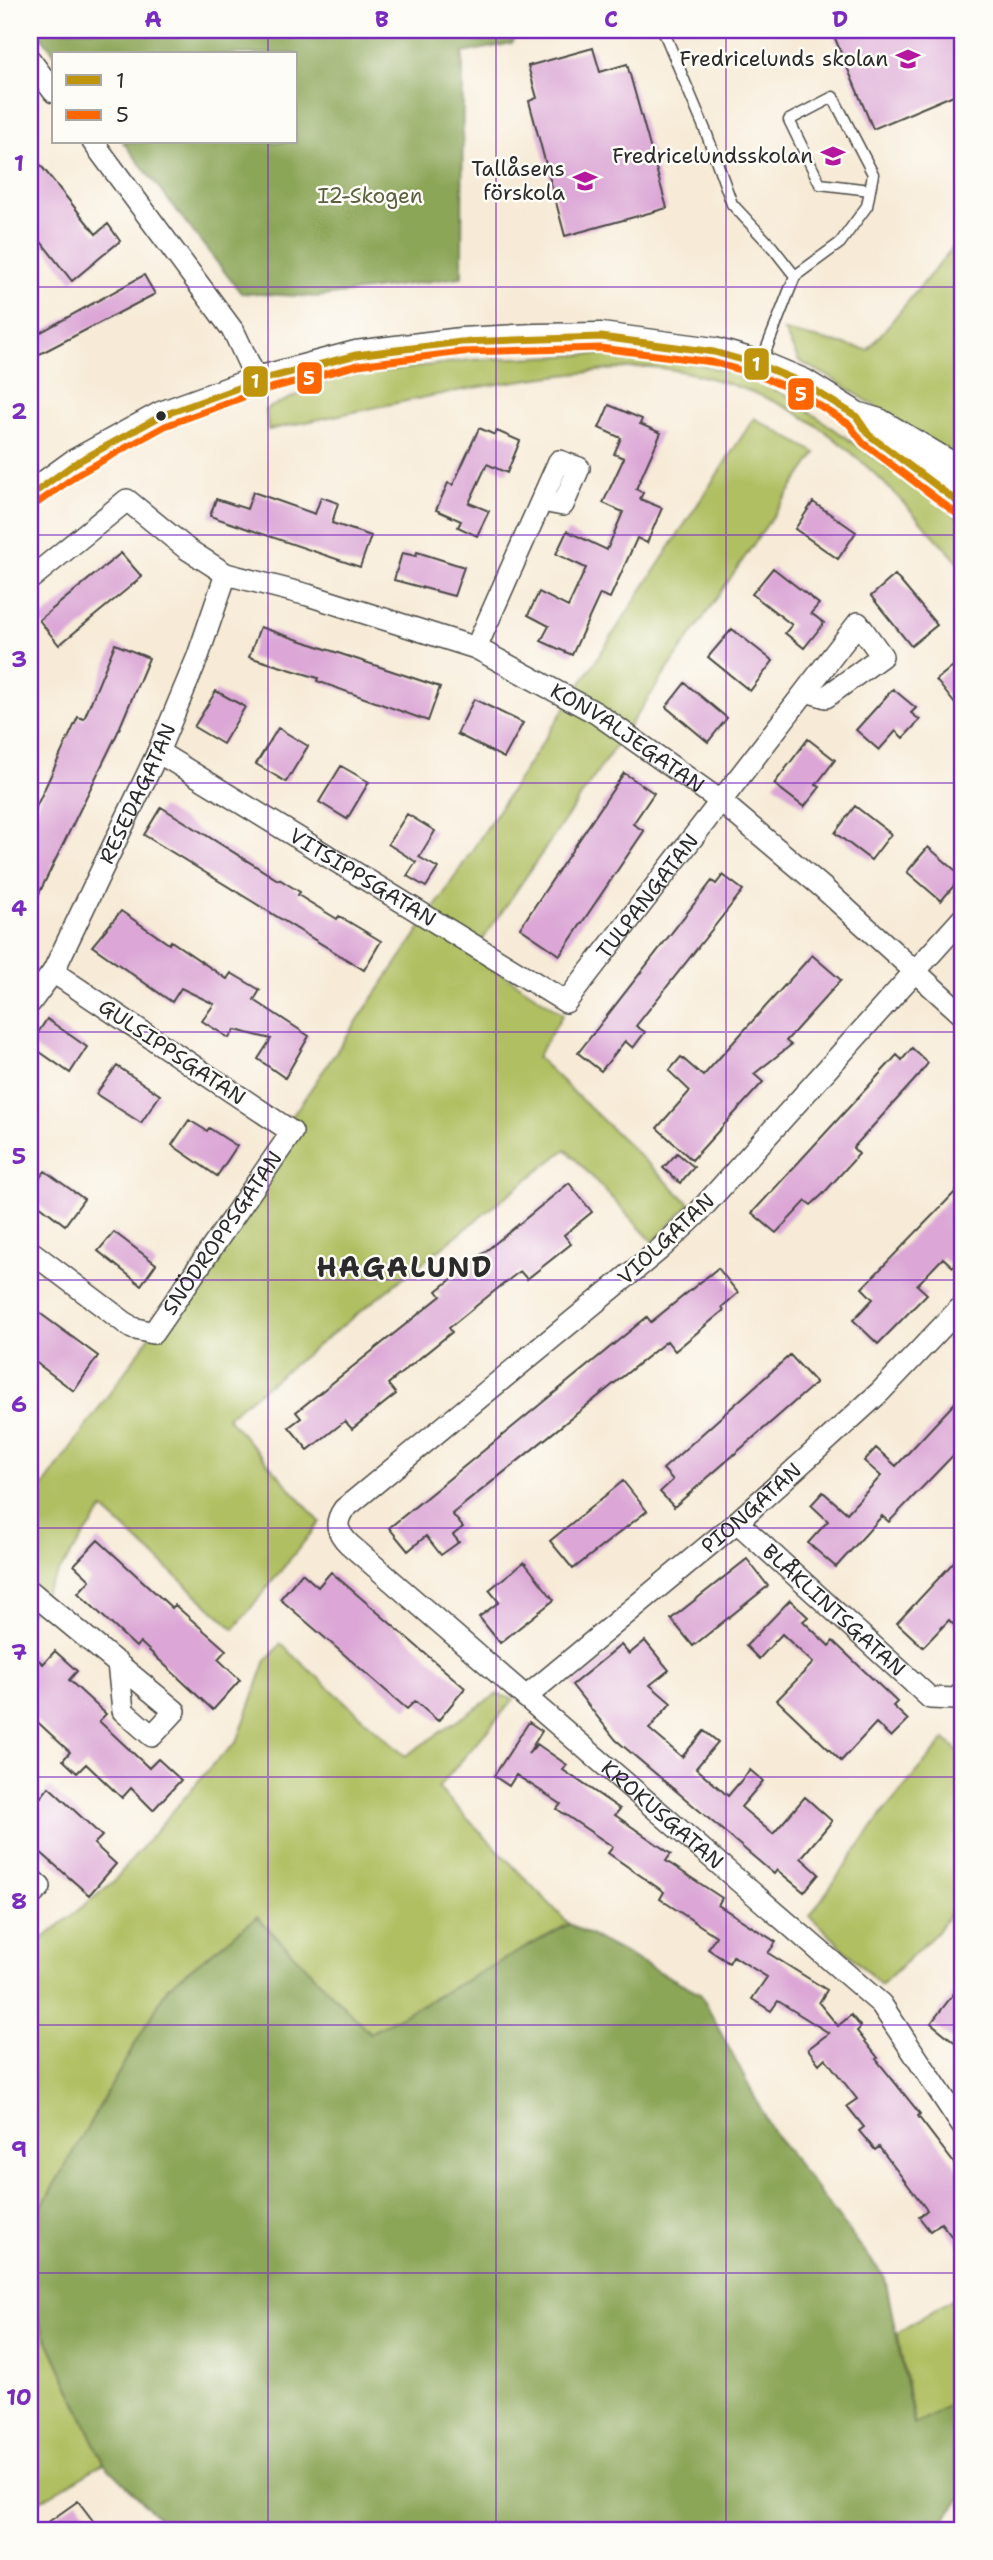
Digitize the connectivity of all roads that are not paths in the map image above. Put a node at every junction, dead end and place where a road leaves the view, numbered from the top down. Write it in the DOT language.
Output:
graph roads {
  1 [pos="563,30"];
  2 [pos="587,30"];
  3 [pos="663,30"];
  4 [pos="30,60"];
  5 [pos="52,89"];
  6 [pos="94,144"];
  7 [pos="870,190"];
  8 [pos="794,276"];
  9 [pos="761,365"];
  10 [pos="257,381"];
  11 [pos="856,416"];
  12 [pos="963,473"];
  13 [pos="30,496"];
  14 [pos="542,501"];
  15 [pos="963,506"];
  16 [pos="226,574"];
  17 [pos="30,579"];
  18 [pos="476,648"];
  19 [pos="806,691"];
  20 [pos="158,752"];
  21 [pos="719,800"];
  22 [pos="963,918"];
  23 [pos="53,972"];
  24 [pos="915,972"];
  25 [pos="566,1002"];
  26 [pos="959,1002"];
  27 [pos="30,1003"];
  28 [pos="292,1132"];
  29 [pos="30,1251"];
  30 [pos="963,1305"];
  31 [pos="737,1522"];
  32 [pos="337,1525"];
  33 [pos="30,1591"];
  34 [pos="118,1663"];
  35 [pos="963,1692"];
  36 [pos="526,1697"];
  37 [pos="30,1878"];
  38 [pos="30,1897"];
  39 [pos="963,2126"];
  1 -- 2 [label="lane"];
  3 -- 8 [label="lane"];
  4 -- 5 [label="street"];
  6 -- 10 [label="street"];
  7 -- 7 [label="lane"];
  7 -- 8 [label="lane"];
  8 -- 9 [label="lane"];
  9 -- 10 [label="street"];
  9 -- 11 [label="street"];
  10 -- 13 [label="street"];
  11 -- 12 [label="street"];
  11 -- 15 [label="street"];
  14 -- 18 [label="street"];
  16 -- 17 [label="street, KONVALJEGATAN"];
  16 -- 18 [label="street, KONVALJEGATAN"];
  16 -- 20 [label="street, RESEDAGATAN"];
  18 -- 21 [label="street, KONVALJEGATAN"];
  19 -- 21 [label="street, TULPANGATAN"];
  20 -- 23 [label="street, RESEDAGATAN"];
  20 -- 25 [label="street, VITSIPPSGATAN"];
  21 -- 24 [label="street, KONVALJEGATAN"];
  21 -- 25 [label="street, TULPANGATAN"];
  22 -- 24 [label="street, VIOLGATAN"];
  23 -- 27 [label="street, RESEDAGATAN"];
  23 -- 28 [label="street, GULSIPPSGATAN"];
  24 -- 26 [label="street, KONVALJEGATAN"];
  24 -- 32 [label="street, VIOLGATAN"];
  28 -- 29 [label="street, SNÖDROPPSGATAN"];
  30 -- 31 [label="street, PIONGATAN"];
  31 -- 35 [label="street, BLÅKLINTSGATAN"];
  31 -- 36 [label="street, PIONGATAN"];
  32 -- 36 [label="street, KROKUSGATAN"];
  33 -- 34 [label="street"];
  36 -- 39 [label="street, KROKUSGATAN"];
  37 -- 38 [label="street"];
}
